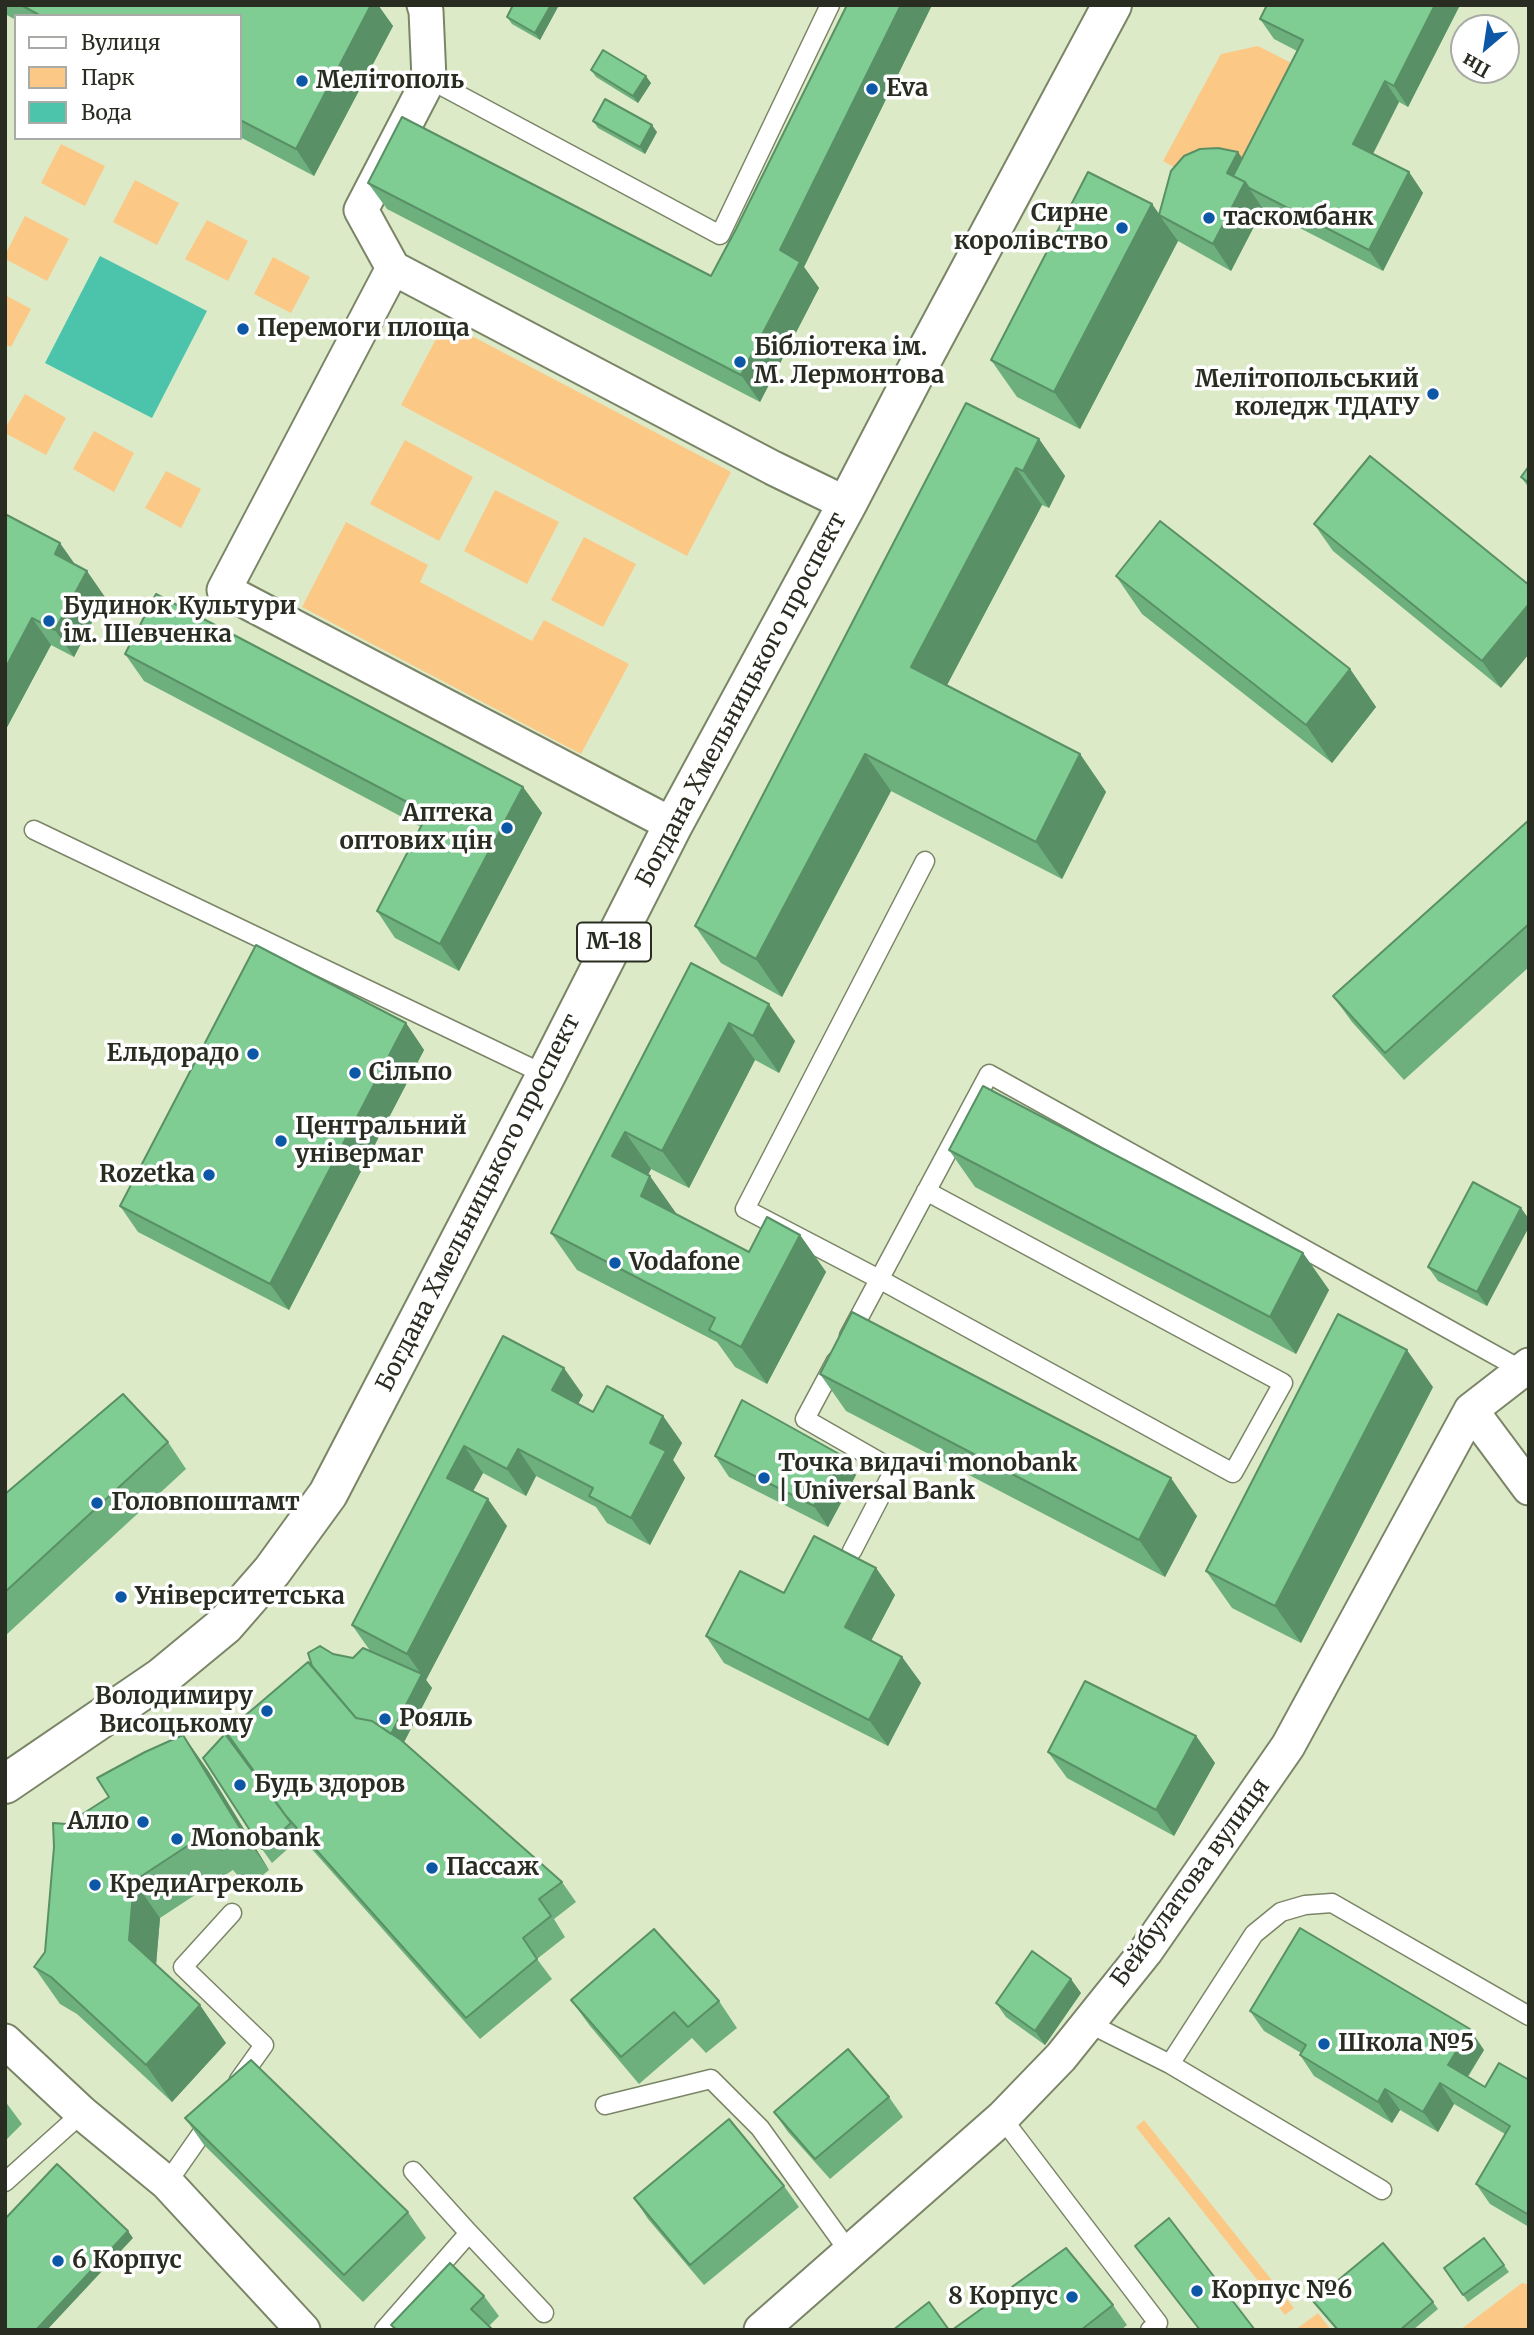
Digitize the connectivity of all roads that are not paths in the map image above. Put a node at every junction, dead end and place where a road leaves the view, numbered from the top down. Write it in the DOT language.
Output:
graph roads {
  1 [pos="424,5"];
  2 [pos="830,5"];
  3 [pos="1112,5"];
  4 [pos="429,79"];
  5 [pos="393,268"];
  6 [pos="847,504"];
  7 [pos="673,825"];
  8 [pos="34,830"];
  9 [pos="925,861"];
  10 [pos="546,1075"];
  11 [pos="926,1191"];
  12 [pos="879,1279"];
  13 [pos="1525,1368"];
  14 [pos="1471,1410"];
  15 [pos="1529,1488"];
  16 [pos="852,1551"];
  17 [pos="5,1784"];
  18 [pos="232,1913"];
  19 [pos="1529,2016"];
  20 [pos="1088,2023"];
  21 [pos="5,2041"];
  22 [pos="1170,2064"];
  23 [pos="605,2105"];
  24 [pos="82,2113"];
  25 [pos="1002,2118"];
  26 [pos="413,2171"];
  27 [pos="5,2182"];
  28 [pos="167,2183"];
  29 [pos="1382,2190"];
  30 [pos="469,2233"];
  31 [pos="850,2253"];
  32 [pos="544,2314"];
  33 [pos="303,2330"];
  34 [pos="384,2330"];
  35 [pos="761,2330"];
  36 [pos="1150,2330"];
  1 -- 4 [label="street"];
  2 -- 4 [label="lane"];
  3 -- 6 [label="highway, Богдана Хмельницького проспект / М-18"];
  4 -- 5 [label="street"];
  5 -- 6 [label="street"];
  5 -- 7 [label="street"];
  6 -- 7 [label="highway, Богдана Хмельницького проспект / М-18"];
  7 -- 10 [label="highway, Богдана Хмельницького проспект / М-18"];
  8 -- 10 [label="lane"];
  9 -- 12 [label="lane"];
  10 -- 17 [label="highway, Богдана Хмельницького проспект / М-18"];
  11 -- 12 [label="lane"];
  11 -- 12 [label="lane"];
  11 -- 13 [label="lane"];
  12 -- 16 [label="lane"];
  13 -- 14 [label="street, Бейбулатова вулиця"];
  14 -- 15 [label="street"];
  14 -- 20 [label="street, Бейбулатова вулиця"];
  18 -- 28 [label="lane"];
  19 -- 22 [label="lane"];
  20 -- 22 [label="lane"];
  20 -- 25 [label="street, Бейбулатова вулиця"];
  21 -- 24 [label="street"];
  22 -- 29 [label="lane"];
  23 -- 31 [label="lane"];
  24 -- 27 [label="lane"];
  24 -- 28 [label="street"];
  25 -- 31 [label="street, Бейбулатова вулиця"];
  25 -- 36 [label="lane"];
  26 -- 30 [label="lane"];
  28 -- 33 [label="street"];
  30 -- 32 [label="lane"];
  30 -- 34 [label="lane"];
  31 -- 35 [label="street, Бейбулатова вулиця"];
}
